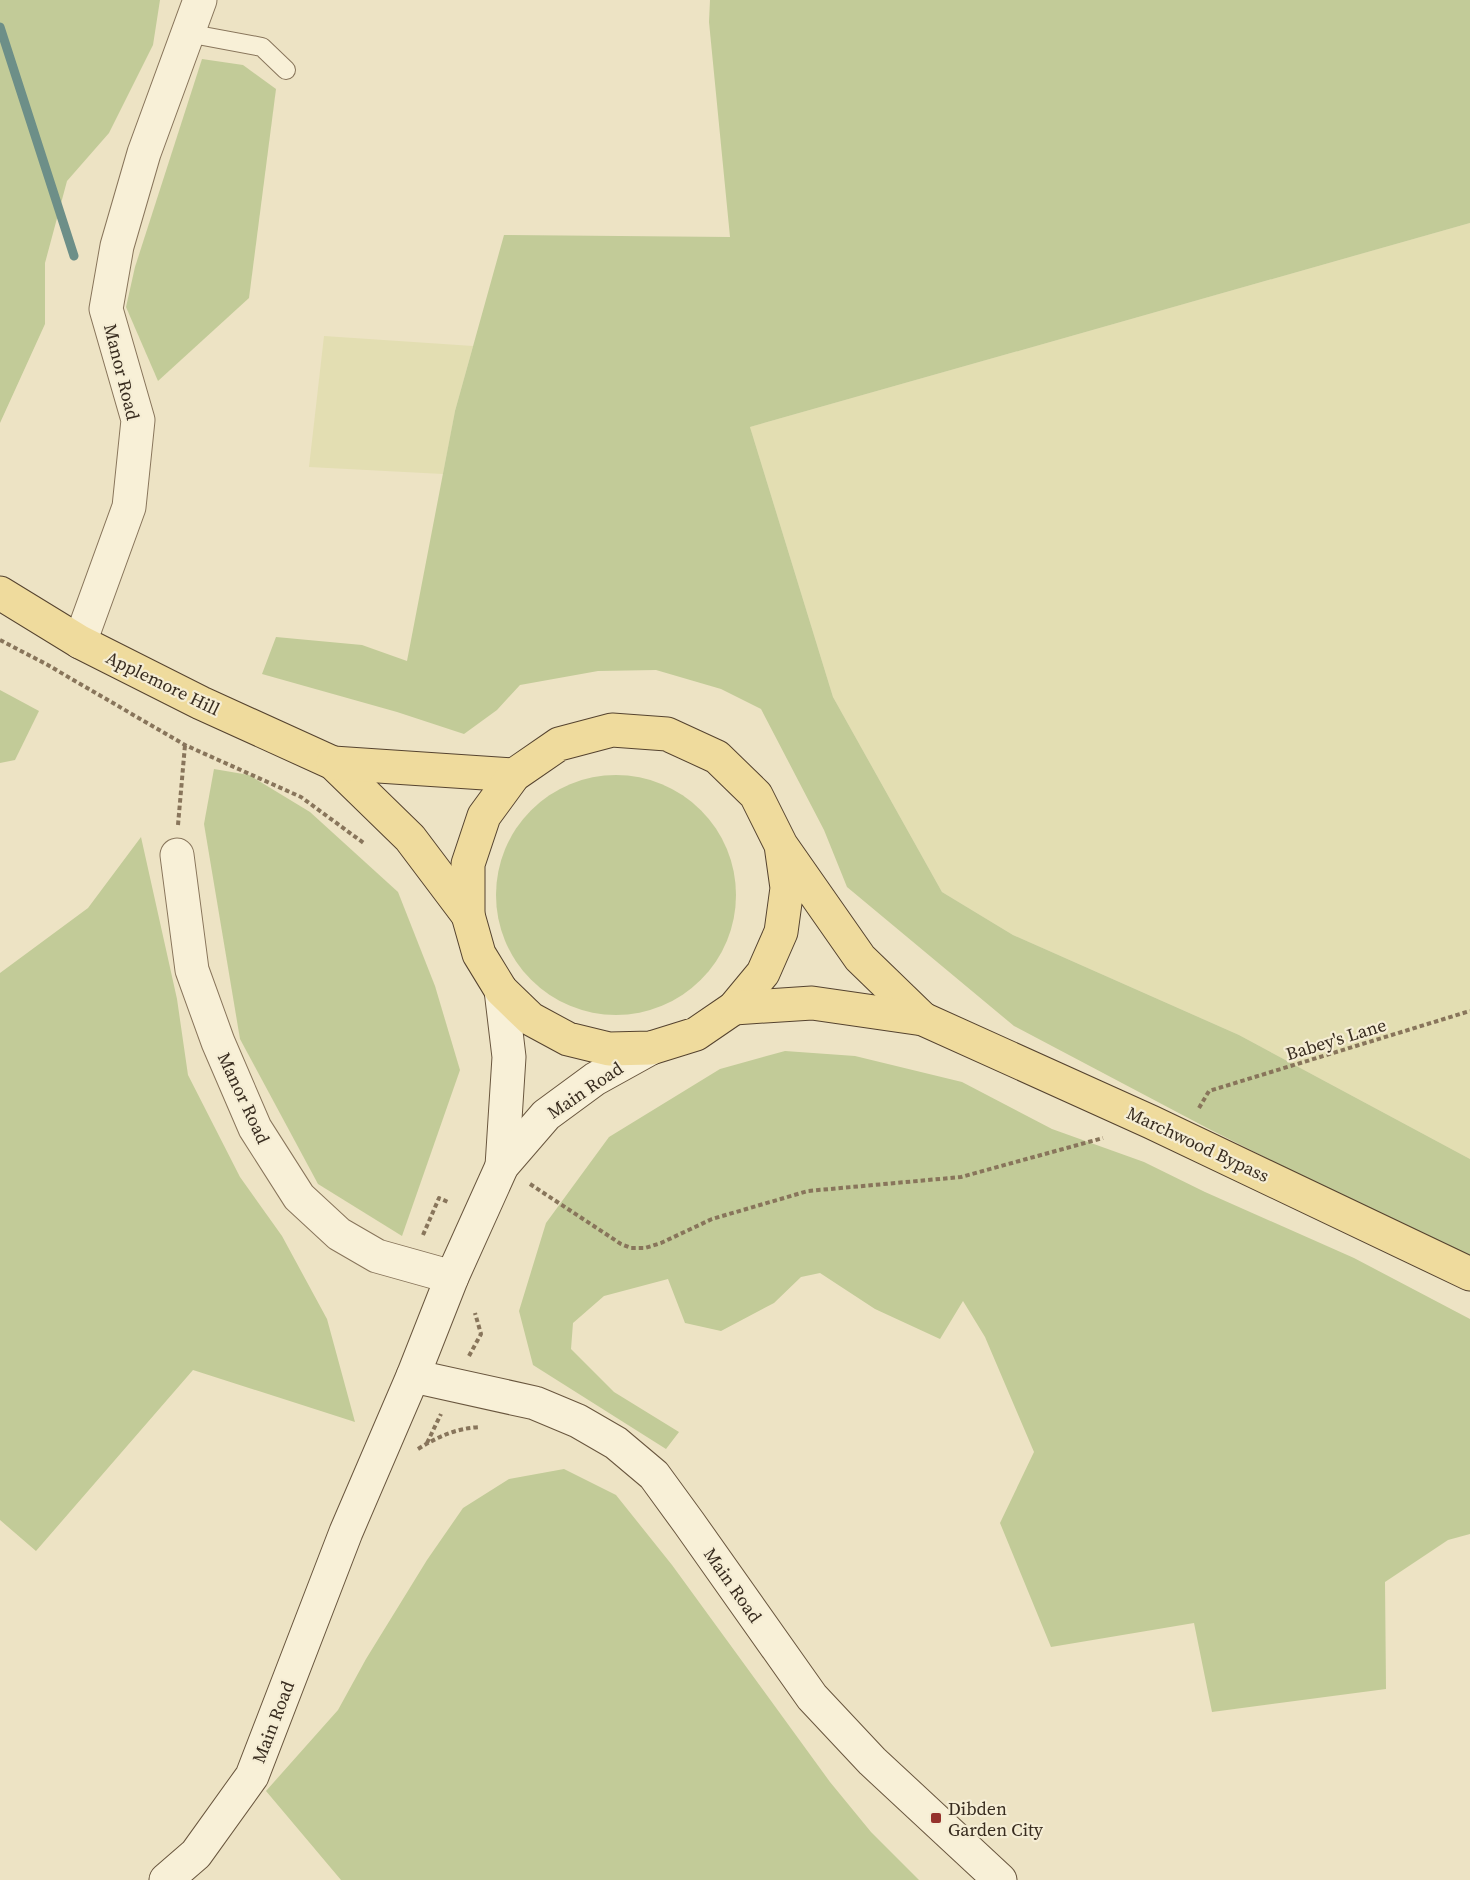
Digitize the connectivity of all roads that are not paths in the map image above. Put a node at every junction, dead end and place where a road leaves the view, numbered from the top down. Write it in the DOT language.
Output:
graph roads {
  1 [pos="200,0"];
  2 [pos="187,33"];
  3 [pos="286,70"];
  4 [pos="0,593"];
  5 [pos="80,642"];
  6 [pos="333,762"];
  7 [pos="514,775"];
  8 [pos="780,845"];
  9 [pos="177,855"];
  10 [pos="468,915"];
  11 [pos="501,990"];
  12 [pos="734,1008"];
  13 [pos="924,1019"];
  14 [pos="651,1048"];
  15 [pos="502,1166"];
  16 [pos="1470,1274"];
  17 [pos="452,1277"];
  18 [pos="413,1376"];
  19 [pos="166,1880"];
  20 [pos="1000,1880"];
  1 -- 2 [label="street, Manor Road"];
  2 -- 3 [label="lane"];
  2 -- 5 [label="street, Manor Road"];
  4 -- 5 [label="main road, Applemore Hill"];
  5 -- 6 [label="main road, Applemore Hill"];
  6 -- 7 [label="main road, Applemore Hill"];
  6 -- 10 [label="main road, Applemore Hill"];
  7 -- 8 [label="main road"];
  7 -- 10 [label="main road"];
  8 -- 12 [label="main road"];
  8 -- 13 [label="main road, Marchwood Bypass"];
  9 -- 17 [label="street, Manor Road"];
  10 -- 11 [label="main road"];
  11 -- 14 [label="main road"];
  11 -- 15 [label="street, Main Road"];
  12 -- 13 [label="main road, Marchwood Bypass"];
  12 -- 14 [label="main road"];
  13 -- 16 [label="main road, Marchwood Bypass"];
  14 -- 15 [label="street, Main Road"];
  15 -- 17 [label="street, Main Road"];
  17 -- 18 [label="street, Main Road"];
  18 -- 19 [label="street, Main Road"];
  18 -- 20 [label="street, Main Road"];
}
